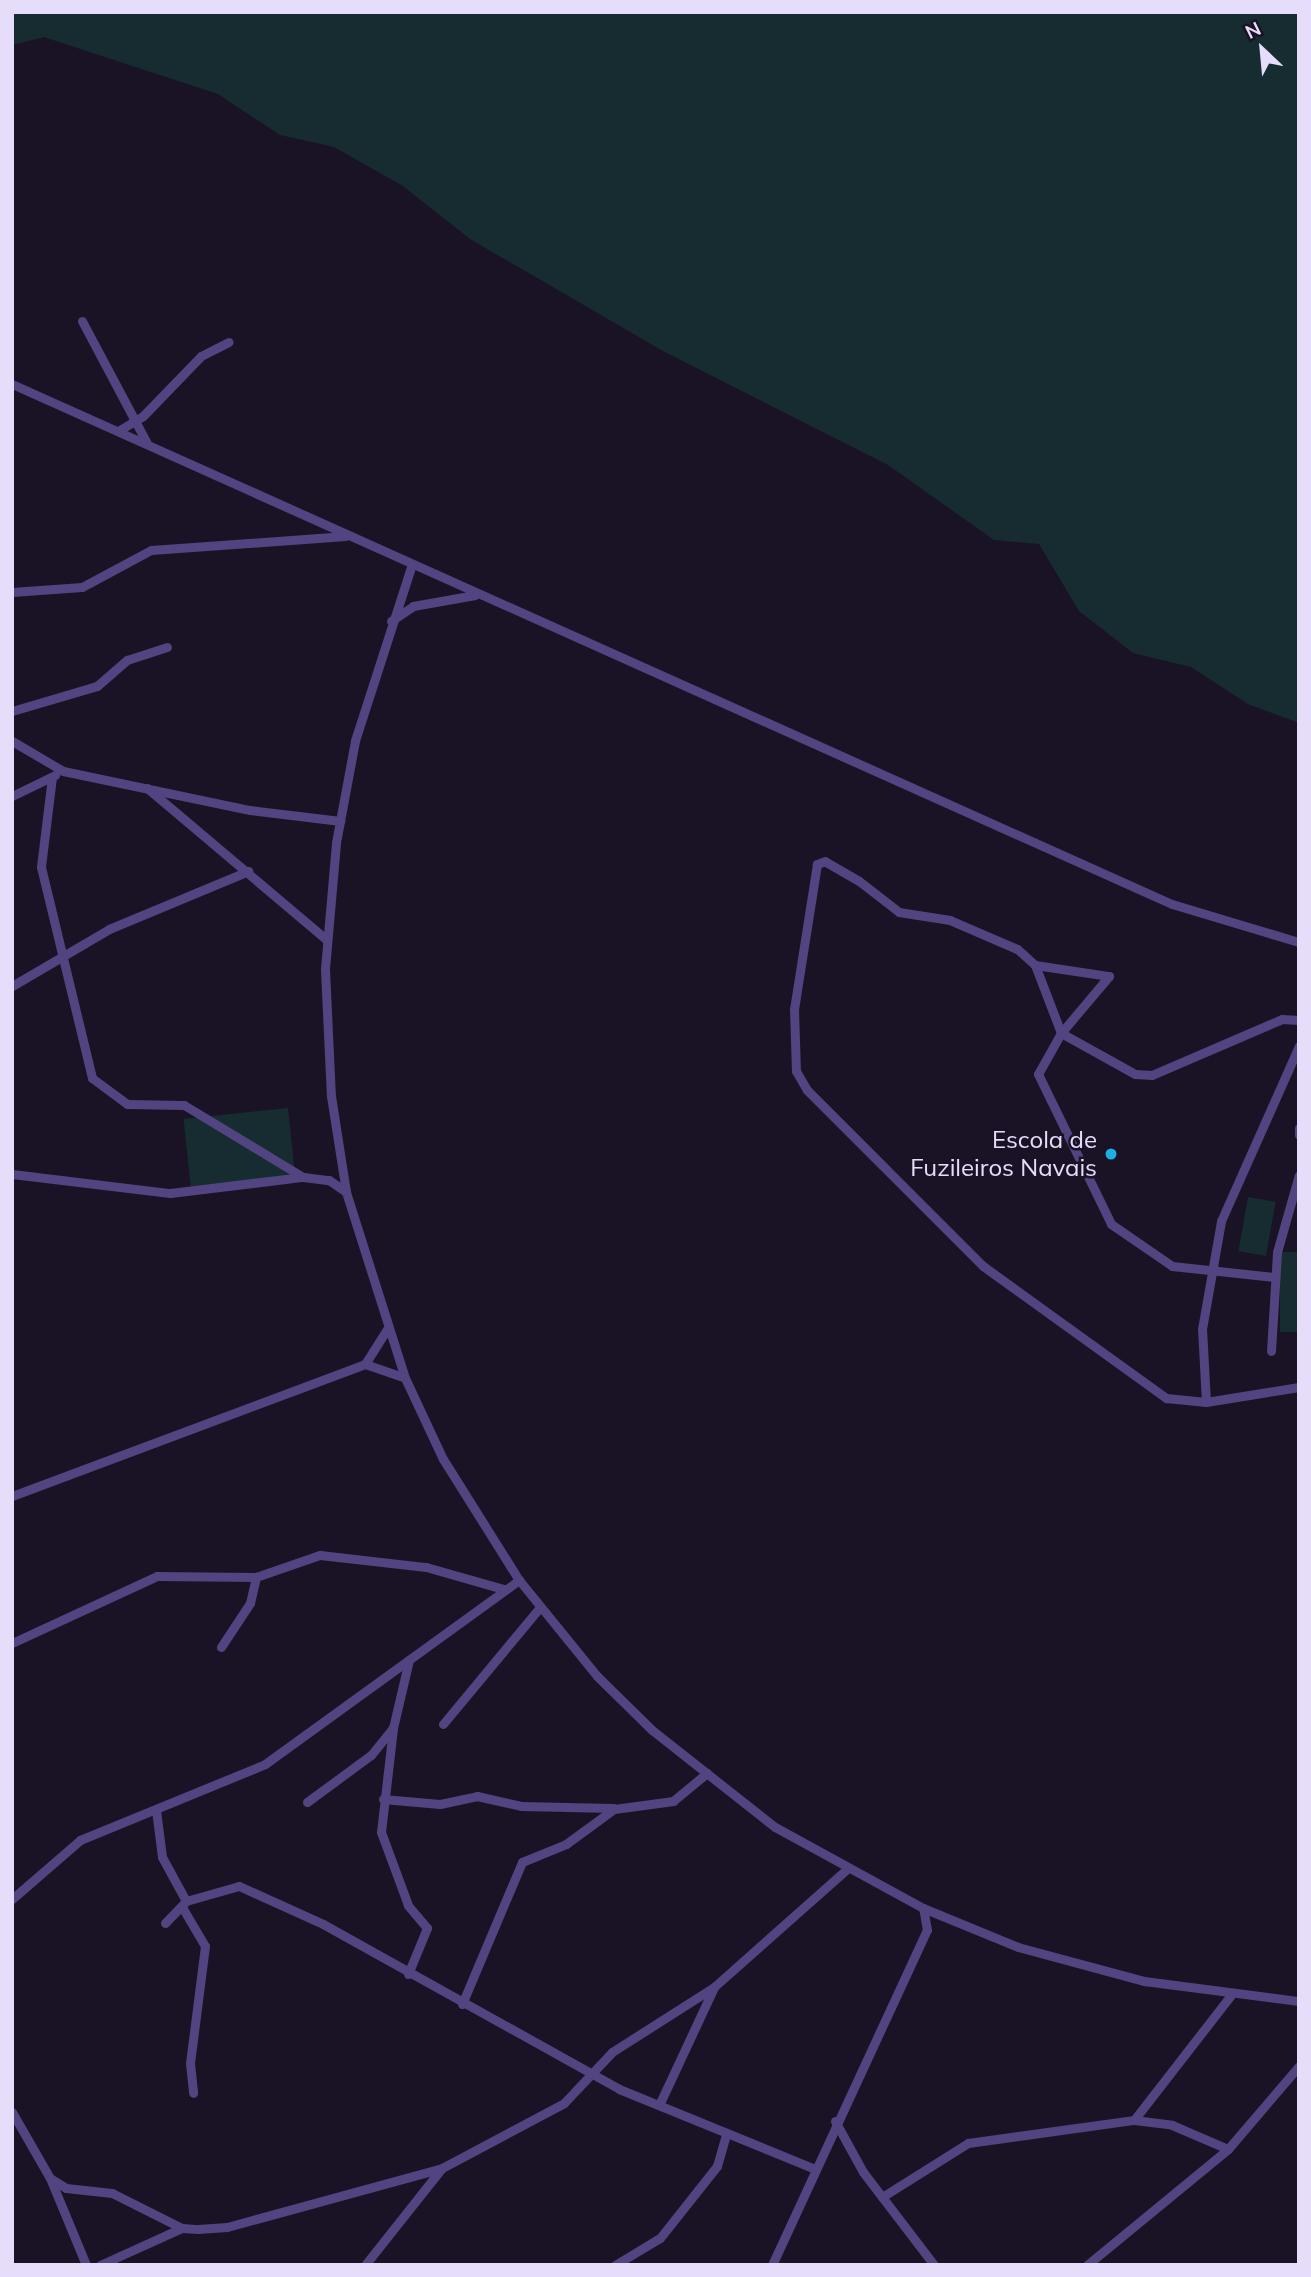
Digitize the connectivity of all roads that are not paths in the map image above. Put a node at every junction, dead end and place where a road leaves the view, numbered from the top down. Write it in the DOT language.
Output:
graph roads {
  1 [pos="82,321"];
  2 [pos="229,342"];
  3 [pos="12,384"];
  4 [pos="135,422"];
  5 [pos="118,431"];
  6 [pos="146,443"];
  7 [pos="350,536"];
  8 [pos="412,564"];
  9 [pos="12,592"];
  10 [pos="477,595"];
  11 [pos="391,621"];
  12 [pos="167,648"];
  13 [pos="12,711"];
  14 [pos="12,741"];
  15 [pos="63,771"];
  16 [pos="51,777"];
  17 [pos="146,787"];
  18 [pos="12,796"];
  19 [pos="340,821"];
  20 [pos="248,871"];
  21 [pos="326,939"];
  22 [pos="1299,942"];
  23 [pos="63,954"];
  24 [pos="1035,965"];
  25 [pos="12,986"];
  26 [pos="1299,1020"];
  27 [pos="1061,1033"];
  28 [pos="1299,1046"];
  29 [pos="1299,1128"];
  30 [pos="1299,1135"];
  31 [pos="341,1162"];
  32 [pos="12,1174"];
  33 [pos="1299,1175"];
  34 [pos="303,1177"];
  35 [pos="321,1178"];
  36 [pos="346,1192"];
  37 [pos="1210,1274"];
  38 [pos="1274,1277"];
  39 [pos="387,1329"];
  40 [pos="1272,1351"];
  41 [pos="365,1364"];
  42 [pos="404,1378"];
  43 [pos="1299,1387"];
  44 [pos="1206,1402"];
  45 [pos="12,1496"];
  46 [pos="256,1577"];
  47 [pos="519,1580"];
  48 [pos="503,1589"];
  49 [pos="540,1607"];
  50 [pos="12,1643"];
  51 [pos="221,1647"];
  52 [pos="410,1660"];
  53 [pos="443,1724"];
  54 [pos="393,1728"];
  55 [pos="706,1773"];
  56 [pos="383,1800"];
  57 [pos="307,1802"];
  58 [pos="614,1809"];
  59 [pos="156,1810"];
  60 [pos="847,1869"];
  61 [pos="12,1899"];
  62 [pos="184,1904"];
  63 [pos="923,1908"];
  64 [pos="953,1922"];
  65 [pos="165,1923"];
  66 [pos="927,1930"];
  67 [pos="408,1974"];
  68 [pos="714,1987"];
  69 [pos="1231,1995"];
  70 [pos="1299,2001"];
  71 [pos="461,2004"];
  72 [pos="1299,2066"];
  73 [pos="593,2074"];
  74 [pos="193,2093"];
  75 [pos="660,2102"];
  76 [pos="12,2112"];
  77 [pos="1134,2120"];
  78 [pos="835,2121"];
  79 [pos="726,2134"];
  80 [pos="1228,2150"];
  81 [pos="442,2168"];
  82 [pos="815,2169"];
  83 [pos="50,2178"];
  84 [pos="882,2197"];
  85 [pos="182,2228"];
  86 [pos="86,2265"];
  87 [pos="100,2265"];
  88 [pos="365,2265"];
  89 [pos="615,2265"];
  90 [pos="772,2265"];
  91 [pos="934,2265"];
  92 [pos="1087,2265"];
  1 -- 4 [label="street"];
  2 -- 4 [label="street"];
  3 -- 5 [label="street"];
  4 -- 5 [label="street"];
  4 -- 6 [label="street"];
  5 -- 6 [label="street"];
  6 -- 7 [label="street"];
  7 -- 8 [label="street"];
  7 -- 9 [label="street"];
  8 -- 10 [label="street"];
  8 -- 11 [label="street"];
  10 -- 11 [label="street"];
  10 -- 22 [label="street"];
  11 -- 19 [label="street"];
  12 -- 13 [label="street"];
  14 -- 15 [label="street"];
  15 -- 16 [label="street"];
  15 -- 17 [label="street"];
  16 -- 18 [label="street"];
  16 -- 23 [label="street"];
  17 -- 19 [label="street"];
  17 -- 20 [label="street"];
  19 -- 21 [label="street"];
  20 -- 21 [label="street"];
  20 -- 23 [label="street"];
  21 -- 31 [label="street"];
  23 -- 25 [label="street"];
  23 -- 34 [label="street"];
  24 -- 27 [label="street"];
  24 -- 27 [label="street"];
  24 -- 44 [label="street"];
  26 -- 27 [label="street"];
  27 -- 37 [label="street"];
  28 -- 37 [label="street"];
  29 -- 30 [label="street"];
  31 -- 35 [label="street"];
  31 -- 36 [label="street"];
  32 -- 34 [label="street"];
  33 -- 38 [label="street"];
  34 -- 35 [label="street"];
  35 -- 36 [label="street"];
  36 -- 39 [label="street"];
  37 -- 38 [label="street"];
  37 -- 44 [label="street"];
  38 -- 40 [label="street"];
  39 -- 41 [label="street"];
  39 -- 42 [label="street"];
  41 -- 42 [label="street"];
  41 -- 45 [label="street"];
  42 -- 47 [label="street"];
  43 -- 44 [label="street"];
  46 -- 48 [label="street"];
  46 -- 50 [label="street"];
  46 -- 51 [label="street"];
  47 -- 48 [label="street"];
  47 -- 49 [label="street"];
  48 -- 52 [label="street"];
  49 -- 53 [label="street"];
  49 -- 55 [label="street"];
  52 -- 54 [label="street"];
  52 -- 59 [label="street"];
  54 -- 56 [label="street"];
  54 -- 57 [label="street"];
  55 -- 58 [label="street"];
  55 -- 60 [label="street"];
  56 -- 58 [label="street"];
  56 -- 67 [label="street"];
  58 -- 71 [label="street"];
  59 -- 61 [label="street"];
  59 -- 62 [label="street"];
  60 -- 63 [label="street"];
  60 -- 68 [label="street"];
  62 -- 65 [label="street"];
  62 -- 67 [label="street"];
  62 -- 74 [label="street"];
  63 -- 64 [label="street"];
  63 -- 66 [label="street"];
  64 -- 66 [label="street"];
  64 -- 69 [label="street"];
  66 -- 78 [label="street"];
  67 -- 71 [label="street"];
  68 -- 73 [label="street"];
  68 -- 75 [label="street"];
  69 -- 70 [label="street"];
  69 -- 77 [label="street"];
  71 -- 73 [label="street"];
  72 -- 80 [label="street"];
  73 -- 75 [label="street"];
  73 -- 81 [label="street"];
  75 -- 79 [label="street"];
  76 -- 83 [label="street"];
  77 -- 80 [label="street"];
  77 -- 84 [label="street"];
  78 -- 82 [label="street"];
  78 -- 84 [label="street"];
  79 -- 82 [label="street"];
  79 -- 89 [label="street"];
  80 -- 92 [label="street"];
  81 -- 85 [label="street"];
  81 -- 88 [label="street"];
  82 -- 90 [label="street"];
  83 -- 85 [label="street"];
  83 -- 86 [label="street"];
  84 -- 91 [label="street"];
  85 -- 87 [label="street"];
}
